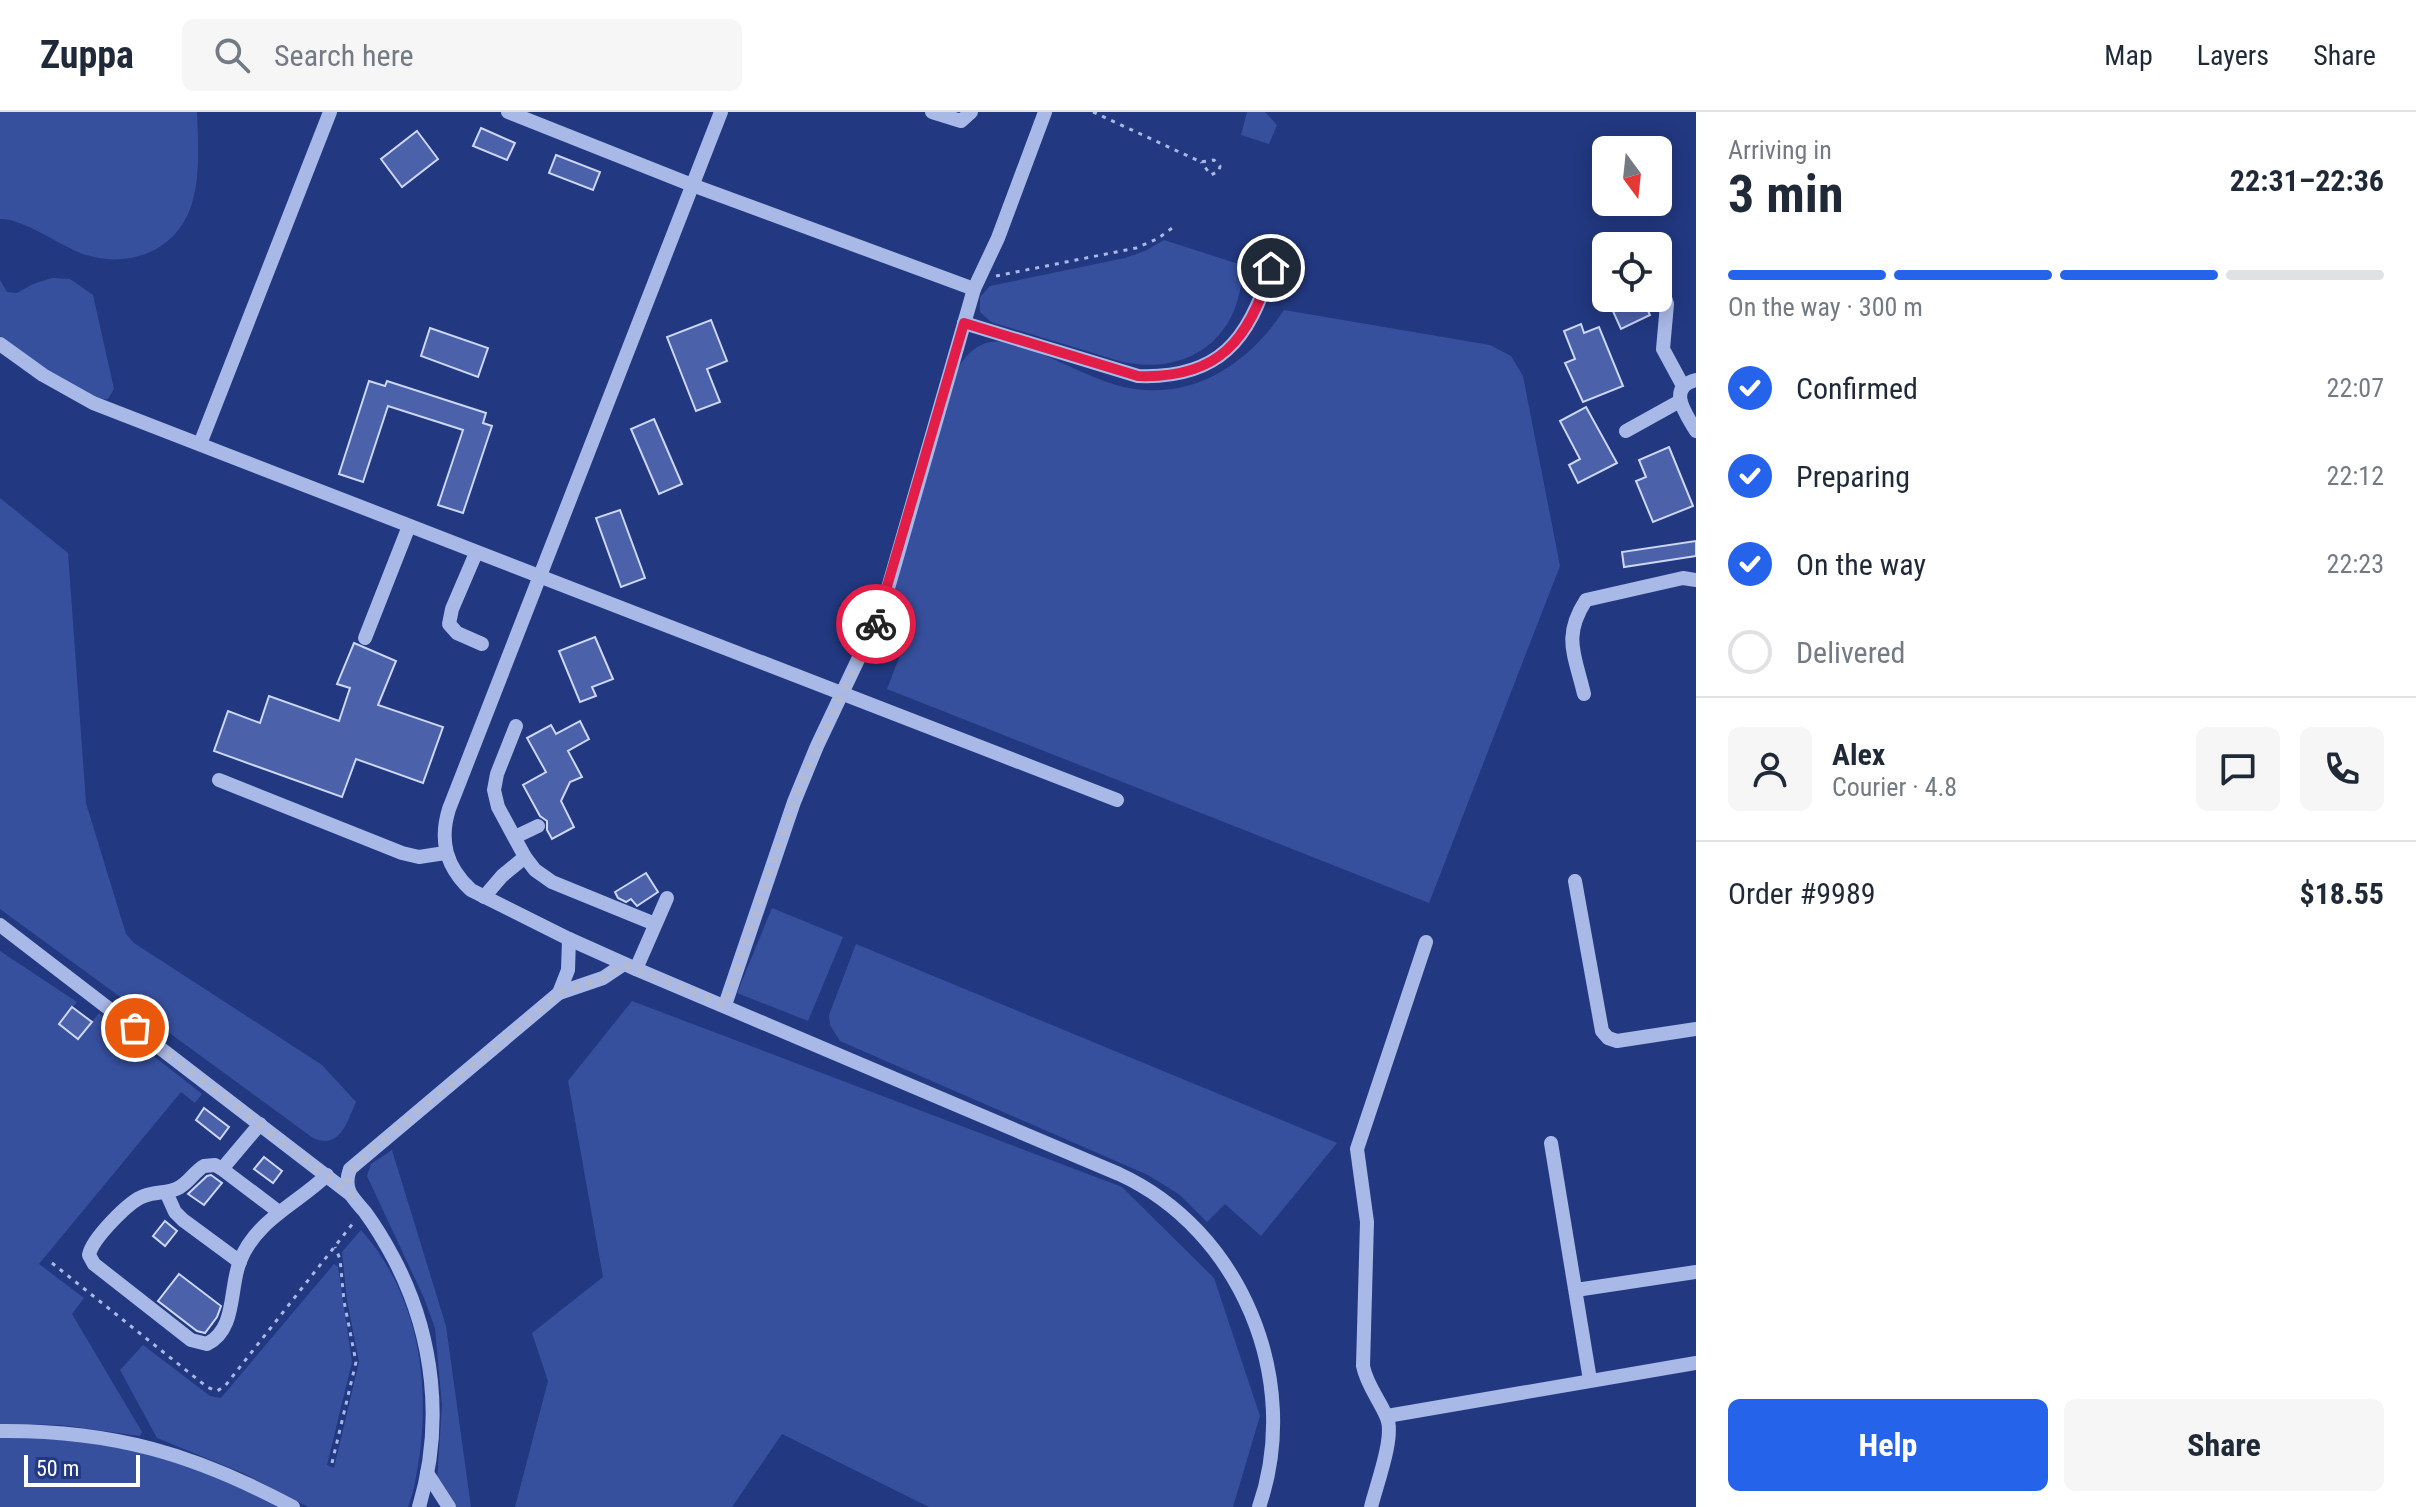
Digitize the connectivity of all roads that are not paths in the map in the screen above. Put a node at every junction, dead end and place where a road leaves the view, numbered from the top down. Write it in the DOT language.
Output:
graph roads {
  1 [pos="330,112"];
  2 [pos="508,112"];
  3 [pos="721,112"];
  4 [pos="932,112"];
  5 [pos="971,112"];
  6 [pos="1045,112"];
  7 [pos="692,185"];
  8 [pos="1271,268"];
  9 [pos="977,284"];
  10 [pos="1666,312"];
  11 [pos="964,323"];
  12 [pos="0,344"];
  13 [pos="1686,389"];
  14 [pos="1626,431"];
  15 [pos="1696,431"];
  16 [pos="200,444"];
  17 [pos="409,526"];
  18 [pos="476,553"];
  19 [pos="540,577"];
  20 [pos="1696,580"];
  21 [pos="365,638"];
  22 [pos="482,644"];
  23 [pos="841,693"];
  24 [pos="1584,694"];
  25 [pos="516,726"];
  26 [pos="219,780"];
  27 [pos="1117,800"];
  28 [pos="538,826"];
  29 [pos="515,837"];
  30 [pos="445,853"];
  31 [pos="525,857"];
  32 [pos="1575,881"];
  33 [pos="484,897"];
  34 [pos="667,898"];
  35 [pos="655,924"];
  36 [pos="3,930"];
  37 [pos="569,939"];
  38 [pos="1426,942"];
  39 [pos="630,967"];
  40 [pos="559,993"];
  41 [pos="725,1005"];
  42 [pos="1696,1029"];
  43 [pos="260,1124"];
  44 [pos="1551,1143"];
  45 [pos="222,1169"];
  46 [pos="327,1175"];
  47 [pos="166,1192"];
  48 [pos="351,1195"];
  49 [pos="279,1212"];
  50 [pos="240,1262"];
  51 [pos="1696,1272"];
  52 [pos="1576,1290"];
  53 [pos="1696,1363"];
  54 [pos="1590,1380"];
  55 [pos="1387,1416"];
  56 [pos="0,1431"];
  57 [pos="427,1473"];
  58 [pos="293,1507"];
  59 [pos="419,1507"];
  60 [pos="449,1507"];
  61 [pos="1259,1507"];
  62 [pos="1371,1507"];
  1 -- 16 [label="lane"];
  2 -- 7 [label="lane"];
  3 -- 7 [label="lane"];
  4 -- 5 [label="lane"];
  6 -- 9 [label="lane"];
  7 -- 9 [label="lane"];
  7 -- 19 [label="lane"];
  8 -- 11 [label="lane"];
  9 -- 11 [label="lane"];
  10 -- 13 [label="lane"];
  11 -- 23 [label="lane"];
  12 -- 16 [label="lane"];
  13 -- 14 [label="lane"];
  13 -- 15 [label="lane"];
  16 -- 17 [label="lane"];
  17 -- 18 [label="lane"];
  17 -- 21 [label="lane"];
  18 -- 19 [label="lane"];
  18 -- 22 [label="lane"];
  19 -- 23 [label="lane"];
  19 -- 30 [label="lane"];
  20 -- 24 [label="lane"];
  23 -- 27 [label="lane"];
  23 -- 41 [label="lane"];
  25 -- 29 [label="lane"];
  26 -- 30 [label="lane"];
  28 -- 29 [label="lane"];
  29 -- 31 [label="lane"];
  30 -- 33 [label="lane"];
  31 -- 33 [label="lane"];
  31 -- 35 [label="lane"];
  32 -- 42 [label="lane"];
  33 -- 37 [label="lane"];
  34 -- 35 [label="lane"];
  35 -- 39 [label="lane"];
  36 -- 43 [label="lane"];
  37 -- 39 [label="lane"];
  37 -- 40 [label="lane"];
  38 -- 55 [label="lane"];
  39 -- 40 [label="lane"];
  39 -- 41 [label="lane"];
  40 -- 48 [label="lane"];
  41 -- 61 [label="lane"];
  43 -- 45 [label="lane"];
  43 -- 46 [label="lane"];
  44 -- 52 [label="lane"];
  45 -- 47 [label="lane"];
  45 -- 49 [label="lane"];
  46 -- 48 [label="lane"];
  46 -- 49 [label="lane"];
  47 -- 50 [label="lane"];
  47 -- 50 [label="lane"];
  48 -- 57 [label="lane"];
  49 -- 50 [label="lane"];
  51 -- 52 [label="lane"];
  52 -- 54 [label="lane"];
  53 -- 54 [label="lane"];
  54 -- 55 [label="lane"];
  55 -- 62 [label="lane"];
  56 -- 58 [label="lane"];
  57 -- 59 [label="lane"];
  57 -- 60 [label="lane"];
}
